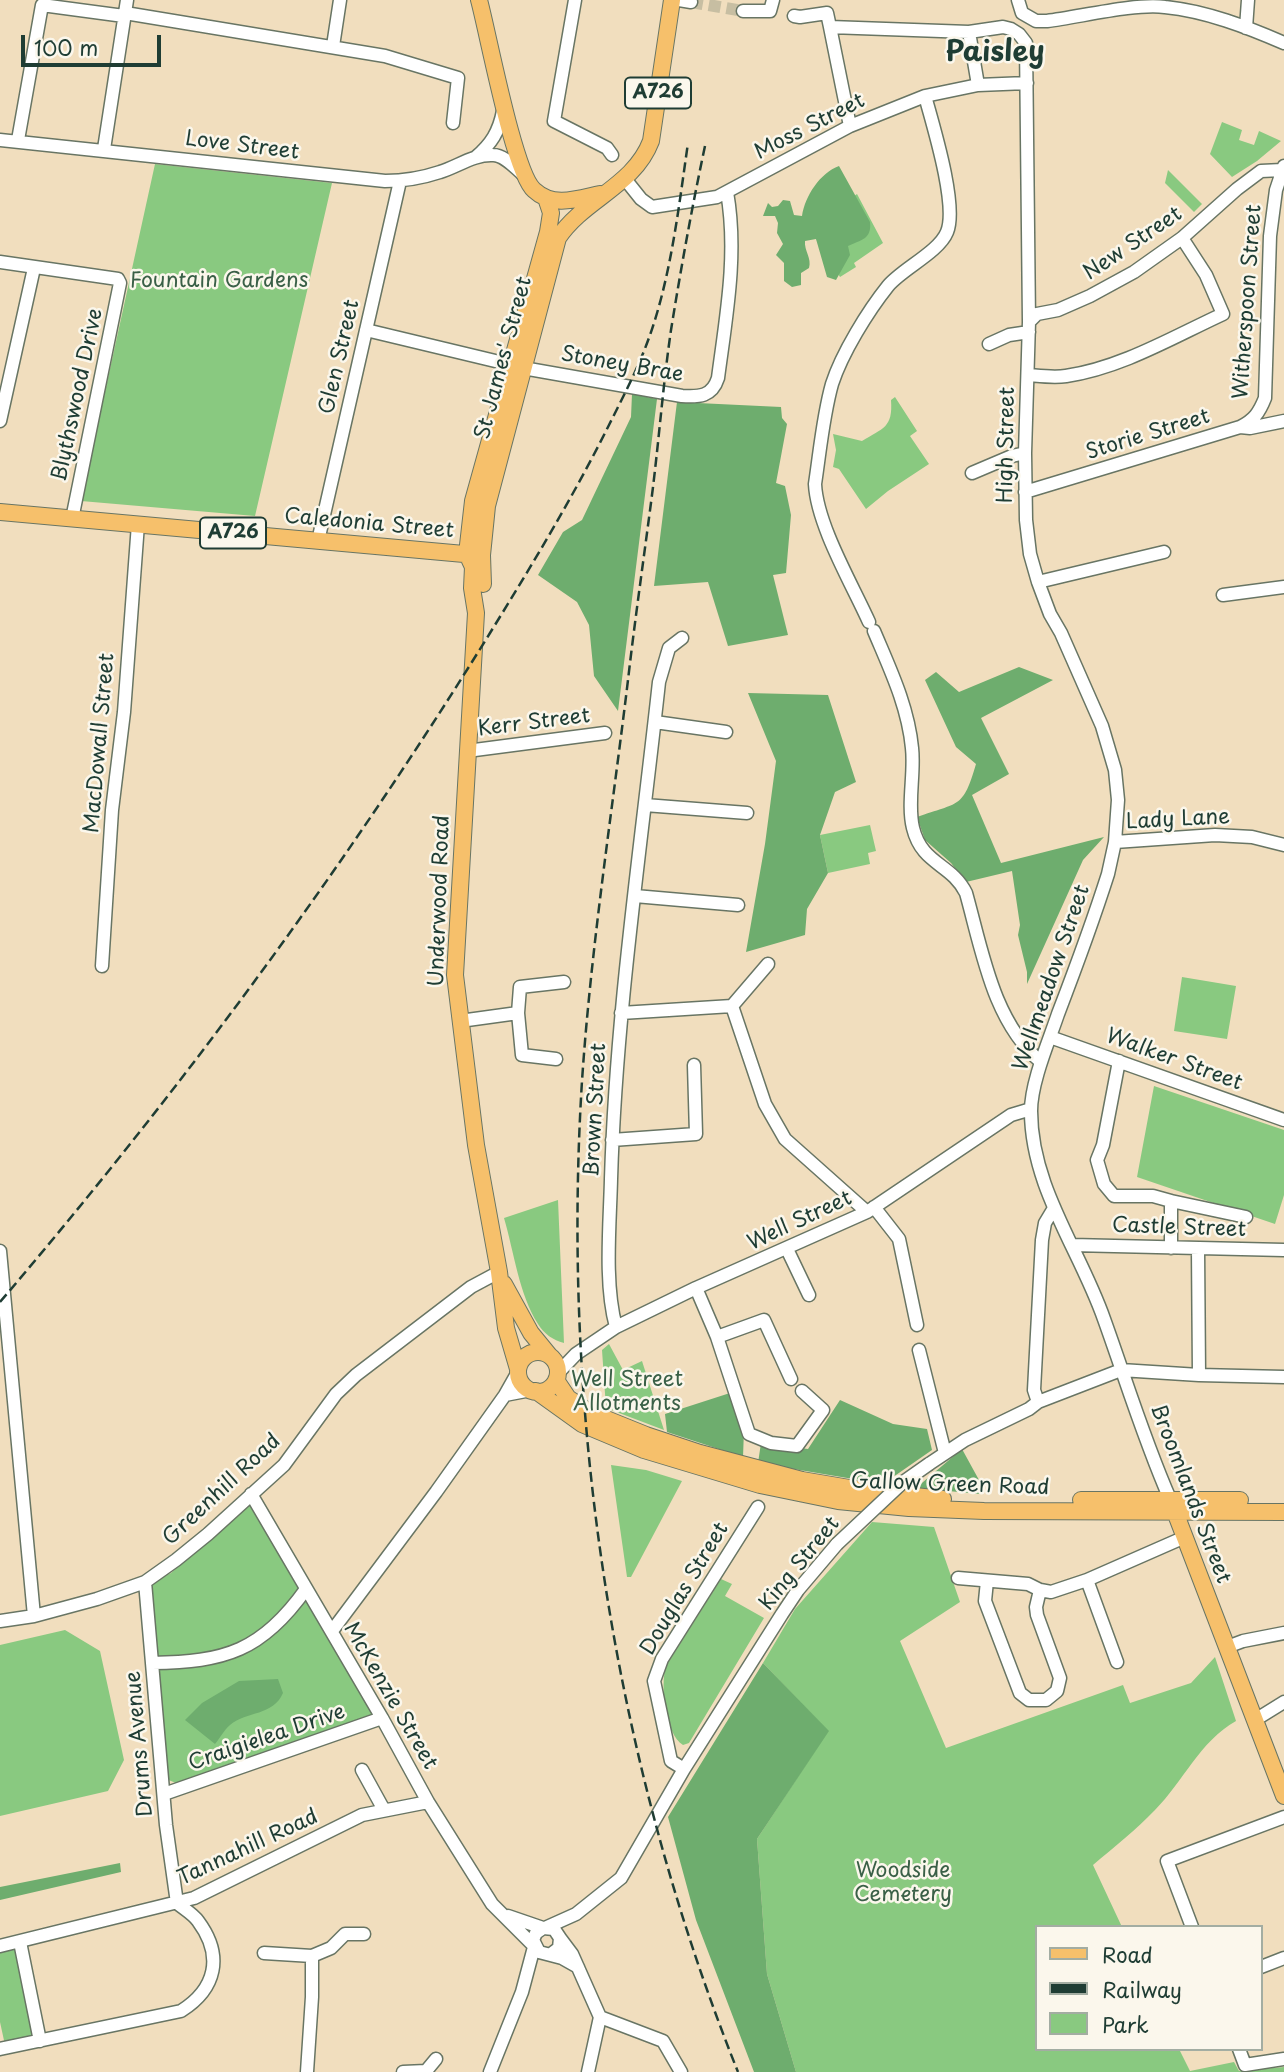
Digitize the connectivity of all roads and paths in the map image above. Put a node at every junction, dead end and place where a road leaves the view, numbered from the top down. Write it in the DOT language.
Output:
graph roads {
  1 [pos="340,0"];
  2 [pos="479,0"];
  3 [pos="489,0"];
  4 [pos="575,0"];
  5 [pos="672,0"];
  6 [pos="1018,0"];
  7 [pos="1026,0"];
  8 [pos="1248,0"];
  9 [pos="1140,4"];
  10 [pos="772,6"];
  11 [pos="125,9"];
  12 [pos="743,11"];
  13 [pos="794,16"];
  14 [pos="1030,19"];
  15 [pos="830,27"];
  16 [pos="486,28"];
  17 [pos="1246,28"];
  18 [pos="969,32"];
  19 [pos="1019,34"];
  20 [pos="1284,43"];
  21 [pos="333,46"];
  22 [pos="1027,83"];
  23 [pos="978,85"];
  24 [pos="925,96"];
  25 [pos="504,105"];
  26 [pos="453,123"];
  27 [pos="850,126"];
  28 [pos="0,140"];
  29 [pos="18,140"];
  30 [pos="104,149"];
  31 [pos="612,155"];
  32 [pos="476,158"];
  33 [pos="1282,172"];
  34 [pos="525,176"];
  35 [pos="625,178"];
  36 [pos="400,181"];
  37 [pos="606,192"];
  38 [pos="727,192"];
  39 [pos="546,198"];
  40 [pos="1182,238"];
  41 [pos="0,261"];
  42 [pos="34,268"];
  43 [pos="1029,327"];
  44 [pos="366,330"];
  45 [pos="989,344"];
  46 [pos="517,366"];
  47 [pos="1028,375"];
  48 [pos="0,421"];
  49 [pos="1284,421"];
  50 [pos="1240,427"];
  51 [pos="1025,453"];
  52 [pos="972,473"];
  53 [pos="1025,492"];
  54 [pos="0,512"];
  55 [pos="72,519"];
  56 [pos="138,524"];
  57 [pos="318,541"];
  58 [pos="1164,552"];
  59 [pos="475,555"];
  60 [pos="1038,582"];
  61 [pos="1284,587"];
  62 [pos="1223,595"];
  63 [pos="682,638"];
  64 [pos="655,722"];
  65 [pos="726,732"];
  66 [pos="605,733"];
  67 [pos="467,751"];
  68 [pos="645,806"];
  69 [pos="747,813"];
  70 [pos="1115,842"];
  71 [pos="1284,845"];
  72 [pos="635,896"];
  73 [pos="738,905"];
  74 [pos="768,964"];
  75 [pos="102,966"];
  76 [pos="564,982"];
  77 [pos="732,1006"];
  78 [pos="518,1013"];
  79 [pos="621,1013"];
  80 [pos="460,1021"];
  81 [pos="1050,1037"];
  82 [pos="556,1059"];
  83 [pos="1119,1060"];
  84 [pos="1041,1062"];
  85 [pos="694,1065"];
  86 [pos="1031,1109"];
  87 [pos="1284,1120"];
  88 [pos="612,1140"];
  89 [pos="1171,1201"];
  90 [pos="1054,1208"];
  91 [pos="870,1209"];
  92 [pos="1246,1217"];
  93 [pos="1072,1245"];
  94 [pos="1171,1248"];
  95 [pos="787,1249"];
  96 [pos="1198,1249"];
  97 [pos="1284,1250"];
  98 [pos="0,1251"];
  99 [pos="499,1272"];
  100 [pos="696,1288"];
  101 [pos="809,1295"];
  102 [pos="917,1325"];
  103 [pos="616,1327"];
  104 [pos="717,1337"];
  105 [pos="919,1350"];
  106 [pos="576,1354"];
  107 [pos="550,1356"];
  108 [pos="518,1370"];
  109 [pos="1121,1370"];
  110 [pos="1199,1375"];
  111 [pos="557,1377"];
  112 [pos="1284,1377"];
  113 [pos="790,1379"];
  114 [pos="533,1391"];
  115 [pos="802,1391"];
  116 [pos="505,1395"];
  117 [pos="1038,1402"];
  118 [pos="945,1453"];
  119 [pos="251,1494"];
  120 [pos="1284,1501"];
  121 [pos="1173,1505"];
  122 [pos="758,1507"];
  123 [pos="1284,1512"];
  124 [pos="1185,1537"];
  125 [pos="958,1578"];
  126 [pos="1087,1580"];
  127 [pos="987,1581"];
  128 [pos="145,1582"];
  129 [pos="306,1589"];
  130 [pos="1040,1590"];
  131 [pos="34,1616"];
  132 [pos="0,1621"];
  133 [pos="332,1631"];
  134 [pos="1284,1633"];
  135 [pos="1227,1647"];
  136 [pos="1117,1662"];
  137 [pos="152,1663"];
  138 [pos="1284,1702"];
  139 [pos="382,1718"];
  140 [pos="1255,1720"];
  141 [pos="684,1769"];
  142 [pos="362,1770"];
  143 [pos="164,1794"];
  144 [pos="1284,1796"];
  145 [pos="428,1802"];
  146 [pos="384,1810"];
  147 [pos="1284,1817"];
  148 [pos="177,1903"];
  149 [pos="501,1913"];
  150 [pos="576,1914"];
  151 [pos="1191,1925"];
  152 [pos="545,1927"];
  153 [pos="365,1934"];
  154 [pos="560,1937"];
  155 [pos="20,1942"];
  156 [pos="0,1946"];
  157 [pos="534,1946"];
  158 [pos="264,1953"];
  159 [pos="549,1954"];
  160 [pos="312,1956"];
  161 [pos="1284,1958"];
  162 [pos="1263,1965"];
  163 [pos="578,1967"];
  164 [pos="522,1992"];
  165 [pos="600,2017"];
  166 [pos="40,2042"];
  167 [pos="1,2046"];
  168 [pos="1240,2051"];
  169 [pos="436,2059"];
  170 [pos="1284,2059"];
  171 [pos="307,2072"];
  172 [pos="402,2072"];
  173 [pos="490,2072"];
  174 [pos="588,2072"];
  175 [pos="681,2072"];
  1 -- 21 [label="street"];
  2 -- 16 [label="main road"];
  3 -- 16 [label="street"];
  4 -- 31 [label="street"];
  5 -- 35 [label="main road, A726"];
  6 -- 14 [label="street"];
  7 -- 14 [label="street"];
  8 -- 17 [label="street"];
  9 -- 14 [label="street"];
  9 -- 17 [label="street"];
  10 -- 12 [label="street"];
  11 -- 21 [label="street"];
  11 -- 29 [label="street"];
  11 -- 30 [label="street"];
  13 -- 15 [label="street"];
  14 -- 19 [label="street"];
  15 -- 18 [label="street"];
  15 -- 27 [label="street"];
  16 -- 25 [label="main road"];
  17 -- 20 [label="street"];
  18 -- 19 [label="street"];
  18 -- 23 [label="street"];
  19 -- 22 [label="street, High Street"];
  21 -- 26 [label="street"];
  22 -- 23 [label="street, Moss Street"];
  22 -- 43 [label="street, High Street"];
  23 -- 24 [label="street, Moss Street"];
  24 -- 27 [label="street, Moss Street"];
  24 -- 84 [label="street"];
  25 -- 32 [label="street, Love Street"];
  25 -- 34 [label="main road"];
  27 -- 38 [label="street, Moss Street"];
  28 -- 29 [label="street, Love Street"];
  29 -- 30 [label="street, Love Street"];
  30 -- 36 [label="street, Love Street"];
  32 -- 34 [label="street, Love Street"];
  32 -- 36 [label="street, Love Street"];
  33 -- 40 [label="street, New Street"];
  33 -- 50 [label="street, Witherspoon Street"];
  34 -- 39 [label="main road"];
  35 -- 37 [label="main road, A726"];
  35 -- 38 [label="street, Moss Street"];
  36 -- 44 [label="street, Glen Street"];
  37 -- 39 [label="main road, A726"];
  37 -- 46 [label="main road, St James' Street / A726"];
  38 -- 46 [label="street, Stoney Brae"];
  39 -- 46 [label="main road, St James' Street / A726"];
  40 -- 43 [label="street, New Street"];
  40 -- 47 [label="street"];
  41 -- 42 [label="street"];
  42 -- 48 [label="street"];
  42 -- 55 [label="street, Blythswood Drive"];
  43 -- 45 [label="street, New Street"];
  43 -- 47 [label="street, High Street"];
  44 -- 46 [label="street, Stoney Brae"];
  44 -- 57 [label="street, Glen Street"];
  46 -- 59 [label="main road, St James' Street / A726"];
  47 -- 51 [label="street, High Street"];
  49 -- 50 [label="street, Storie Street"];
  50 -- 53 [label="street, Storie Street"];
  51 -- 52 [label="street"];
  51 -- 53 [label="street, High Street"];
  53 -- 60 [label="street, High Street"];
  54 -- 55 [label="main road, Caledonia Street / A726"];
  55 -- 56 [label="main road, Caledonia Street / A726"];
  56 -- 57 [label="main road, Caledonia Street / A726"];
  56 -- 75 [label="street, MacDowall Street"];
  57 -- 59 [label="main road, Caledonia Street / A726"];
  58 -- 60 [label="street"];
  59 -- 67 [label="main road, Underwood Road"];
  60 -- 70 [label="street, High Street"];
  61 -- 62 [label="street"];
  63 -- 64 [label="street, Brown Street"];
  64 -- 65 [label="street"];
  64 -- 68 [label="street, Brown Street"];
  66 -- 67 [label="street, Kerr Street"];
  67 -- 80 [label="main road, Underwood Road"];
  68 -- 69 [label="street"];
  68 -- 72 [label="street, Brown Street"];
  70 -- 71 [label="street, Lady Lane"];
  70 -- 81 [label="street, Wellmeadow Street"];
  72 -- 73 [label="street"];
  72 -- 79 [label="street, Brown Street"];
  74 -- 77 [label="street"];
  76 -- 78 [label="street"];
  77 -- 79 [label="street"];
  77 -- 91 [label="street"];
  78 -- 80 [label="street"];
  78 -- 82 [label="street"];
  79 -- 88 [label="street, Brown Street"];
  80 -- 99 [label="main road, Underwood Road"];
  81 -- 83 [label="street, Walker Street"];
  81 -- 84 [label="street, Wellmeadow Street"];
  83 -- 87 [label="street, Walker Street"];
  83 -- 89 [label="street"];
  84 -- 86 [label="street, Wellmeadow Street"];
  85 -- 88 [label="street"];
  86 -- 90 [label="street, Wellmeadow Street"];
  86 -- 91 [label="street, Well Street"];
  88 -- 103 [label="street, Brown Street"];
  89 -- 92 [label="street"];
  89 -- 94 [label="street"];
  90 -- 93 [label="street, Broomlands Street"];
  90 -- 117 [label="street"];
  91 -- 95 [label="street, Well Street"];
  91 -- 102 [label="street"];
  93 -- 94 [label="street, Castle Street"];
  93 -- 109 [label="street, Broomlands Street"];
  94 -- 96 [label="street, Castle Street"];
  95 -- 100 [label="street, Well Street"];
  95 -- 101 [label="street"];
  96 -- 97 [label="street, Castle Street"];
  96 -- 110 [label="street"];
  98 -- 131 [label="street"];
  99 -- 107 [label="main road, Underwood Road"];
  99 -- 108 [label="main road, Underwood Road"];
  99 -- 119 [label="street, Greenhill Road"];
  100 -- 103 [label="street, Well Street"];
  100 -- 104 [label="street"];
  103 -- 106 [label="street, Well Street"];
  104 -- 113 [label="street"];
  104 -- 115 [label="street"];
  105 -- 118 [label="street"];
  106 -- 107 [label="street, Well Street"];
  106 -- 111 [label="street, Well Street"];
  107 -- 108 [label="main road"];
  107 -- 111 [label="main road"];
  108 -- 114 [label="main road"];
  108 -- 116 [label="street"];
  109 -- 110 [label="street"];
  109 -- 117 [label="street, King Street"];
  109 -- 121 [label="street, Broomlands Street"];
  110 -- 112 [label="street"];
  111 -- 114 [label="main road"];
  111 -- 121 [label="main road, Gallow Green Road"];
  114 -- 116 [label="street"];
  114 -- 121 [label="main road, Gallow Green Road"];
  116 -- 133 [label="street"];
  117 -- 118 [label="street, King Street"];
  118 -- 141 [label="street, King Street, bridge"];
  119 -- 128 [label="street, Greenhill Road"];
  119 -- 129 [label="street, McKenzie Street"];
  120 -- 121 [label="main road"];
  121 -- 123 [label="main road"];
  121 -- 124 [label="main road, Broomlands Street"];
  122 -- 141 [label="street, Douglas Street"];
  124 -- 126 [label="street"];
  124 -- 135 [label="main road, Broomlands Street"];
  125 -- 127 [label="street"];
  126 -- 130 [label="street"];
  126 -- 136 [label="street"];
  127 -- 130 [label="street"];
  127 -- 130 [label="street"];
  128 -- 131 [label="street, Greenhill Road"];
  128 -- 137 [label="street, Drums Avenue"];
  129 -- 133 [label="street, McKenzie Street"];
  129 -- 137 [label="street"];
  131 -- 132 [label="street, Greenhill Road"];
  133 -- 139 [label="street, McKenzie Street"];
  134 -- 135 [label="street"];
  135 -- 140 [label="main road, Broomlands Street"];
  137 -- 143 [label="street, Drums Avenue"];
  138 -- 140 [label="street"];
  139 -- 143 [label="street, Craigielea Drive"];
  139 -- 145 [label="street, McKenzie Street"];
  140 -- 144 [label="main road, Broomlands Street"];
  141 -- 150 [label="street, King Street"];
  142 -- 146 [label="street"];
  143 -- 148 [label="street, Drums Avenue"];
  145 -- 146 [label="street, Tannahill Road"];
  145 -- 149 [label="street, McKenzie Street"];
  146 -- 148 [label="street, Tannahill Road"];
  147 -- 151 [label="street"];
  148 -- 155 [label="street, Tannahill Road"];
  148 -- 166 [label="street"];
  149 -- 152 [label="street"];
  149 -- 157 [label="street, McKenzie Street"];
  150 -- 152 [label="street, King Street"];
  150 -- 154 [label="street, King Street"];
  152 -- 154 [label="street"];
  152 -- 157 [label="street"];
  153 -- 160 [label="street"];
  154 -- 159 [label="street"];
  154 -- 163 [label="street"];
  155 -- 156 [label="street, Tannahill Road"];
  155 -- 166 [label="street"];
  157 -- 159 [label="street"];
  157 -- 164 [label="street"];
  158 -- 160 [label="street"];
  159 -- 163 [label="street"];
  159 -- 164 [label="street"];
  160 -- 171 [label="street"];
  161 -- 162 [label="street"];
  163 -- 165 [label="street"];
  164 -- 173 [label="street"];
  165 -- 174 [label="street"];
  165 -- 175 [label="street"];
  166 -- 167 [label="street"];
  168 -- 170 [label="street"];
  169 -- 172 [label="street"];
}
